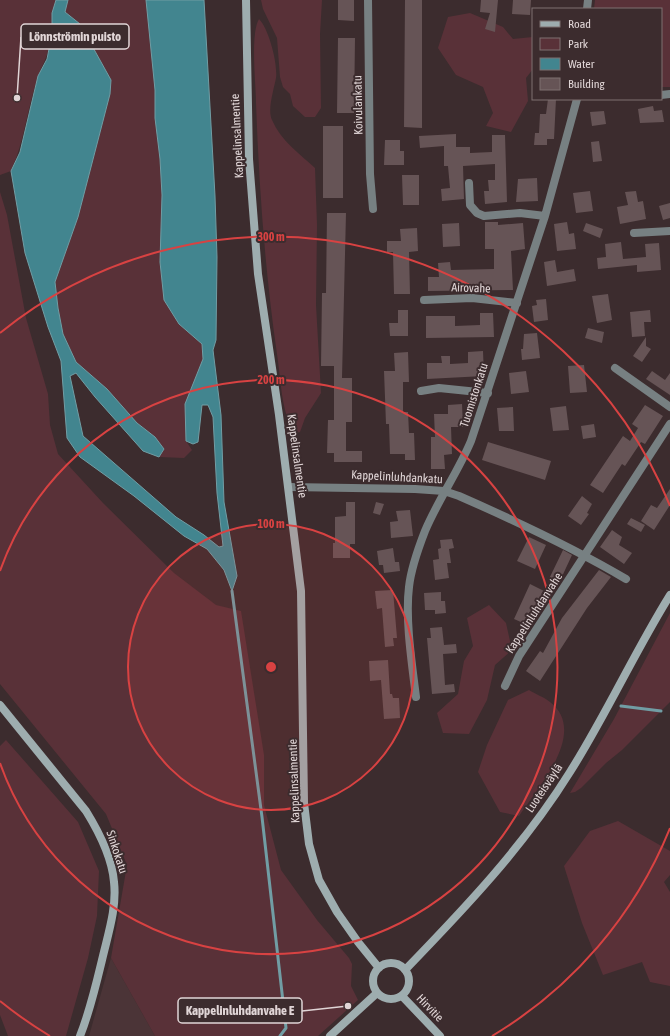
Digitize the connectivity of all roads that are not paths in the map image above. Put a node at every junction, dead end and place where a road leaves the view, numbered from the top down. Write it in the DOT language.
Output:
graph roads {
  1 [pos="246,0"];
  2 [pos="368,0"];
  3 [pos="577,100"];
  4 [pos="469,183"];
  5 [pos="373,209"];
  6 [pos="546,216"];
  7 [pos="670,231"];
  8 [pos="634,233"];
  9 [pos="424,300"];
  10 [pos="517,303"];
  11 [pos="616,368"];
  12 [pos="421,391"];
  13 [pos="488,393"];
  14 [pos="670,407"];
  15 [pos="670,424"];
  16 [pos="289,487"];
  17 [pos="444,491"];
  18 [pos="586,555"];
  19 [pos="626,579"];
  20 [pos="670,595"];
  21 [pos="506,686"];
  22 [pos="416,697"];
  23 [pos="0,705"];
  24 [pos="379,968"];
  25 [pos="405,970"];
  26 [pos="377,993"];
  27 [pos="402,996"];
  28 [pos="80,1036"];
  29 [pos="330,1036"];
  30 [pos="440,1036"];
  1 -- 16 [label="street, Kappelinsalmentie"];
  2 -- 5 [label="street, Koivulankatu"];
  3 -- 6 [label="street, Tuomistonkatu"];
  4 -- 6 [label="street"];
  6 -- 10 [label="street, Tuomistonkatu"];
  7 -- 8 [label="street"];
  9 -- 10 [label="street, Airovahe"];
  10 -- 13 [label="street, Tuomistonkatu"];
  11 -- 14 [label="street"];
  12 -- 13 [label="street"];
  13 -- 17 [label="street, Tuomistonkatu"];
  15 -- 18 [label="street"];
  16 -- 17 [label="street, Kappelinluhdankatu"];
  16 -- 24 [label="street, Kappelinsalmentie"];
  17 -- 18 [label="street, Kappelinluhdankatu"];
  17 -- 22 [label="street, Tuomistonkatu"];
  18 -- 19 [label="street, Kappelinluhdankatu"];
  18 -- 21 [label="street, Kappelinluhdanvahe"];
  20 -- 25 [label="street, Luoteisväylä"];
  23 -- 28 [label="street, Sinkokatu"];
  24 -- 25 [label="street"];
  24 -- 26 [label="street"];
  25 -- 27 [label="street"];
  26 -- 27 [label="street"];
  26 -- 29 [label="street"];
  27 -- 30 [label="street, Hirvitie"];
}
